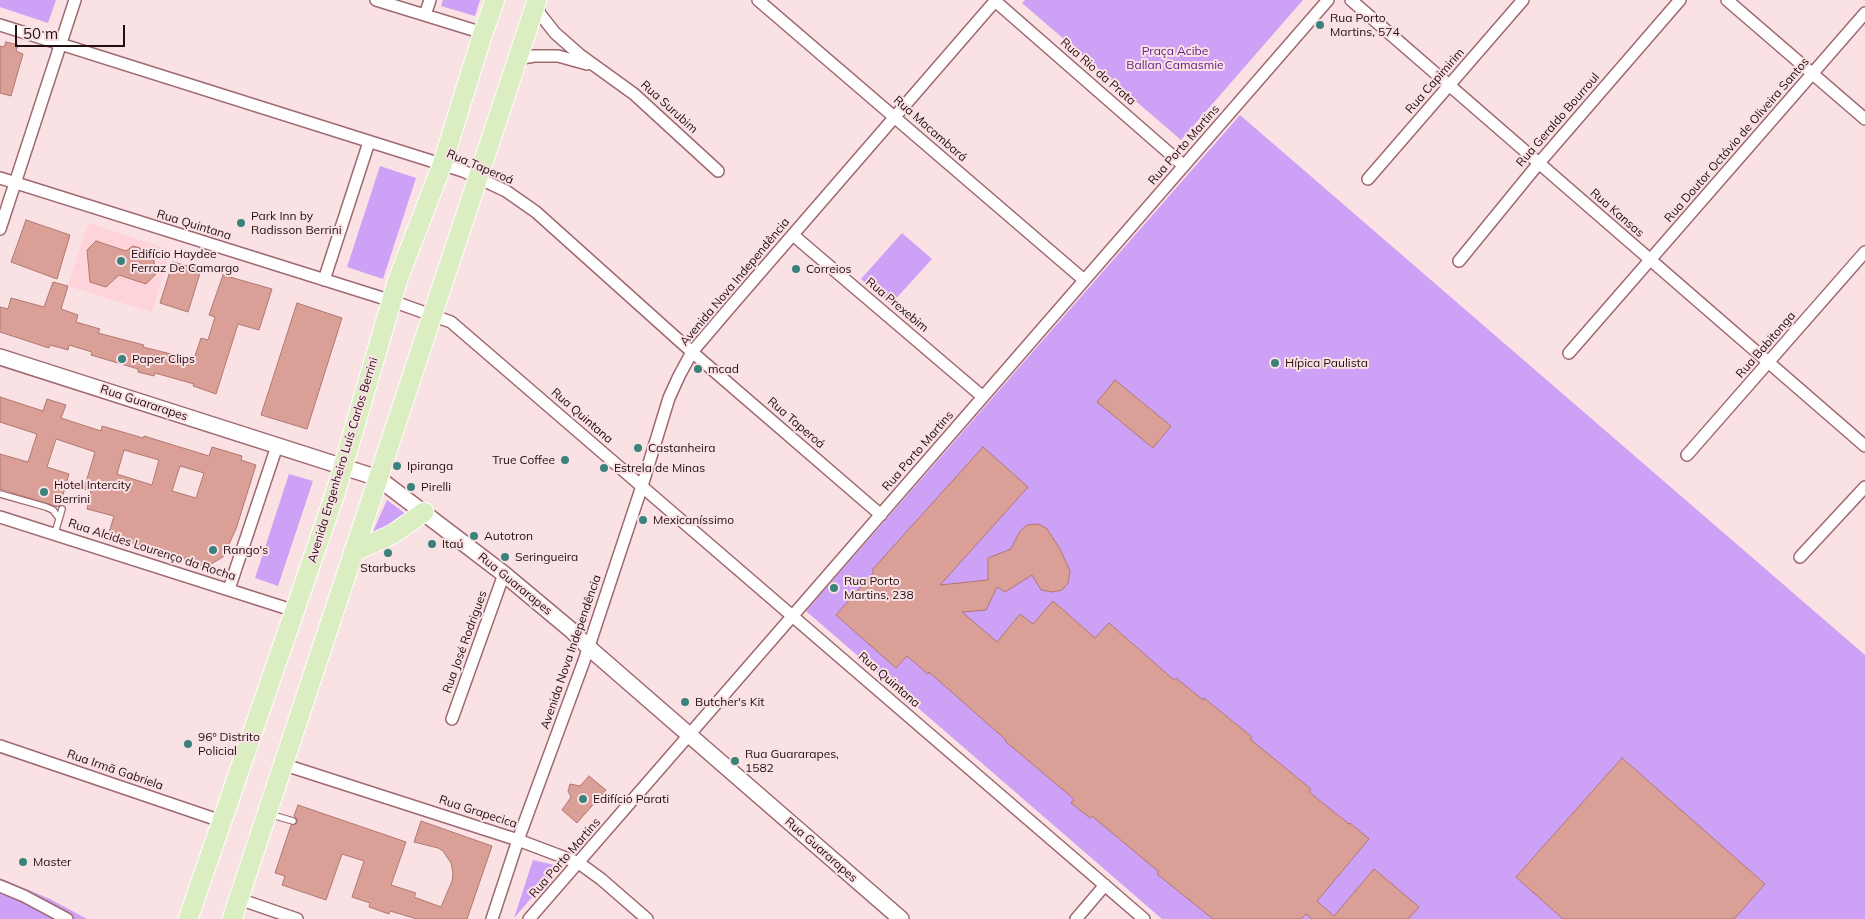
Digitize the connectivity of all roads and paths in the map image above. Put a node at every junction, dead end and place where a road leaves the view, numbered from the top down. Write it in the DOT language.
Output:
graph roads {
  1 [pos="75,0"];
  2 [pos="376,0"];
  3 [pos="430,0"];
  4 [pos="495,0"];
  5 [pos="758,0"];
  6 [pos="995,0"];
  7 [pos="1328,0"];
  8 [pos="1351,0"];
  9 [pos="1523,0"];
  10 [pos="1680,0"];
  11 [pos="1727,0"];
  12 [pos="536,2"];
  13 [pos="1865,13"];
  14 [pos="425,15"];
  15 [pos="0,25"];
  16 [pos="483,33"];
  17 [pos="61,44"];
  18 [pos="517,59"];
  19 [pos="598,69"];
  20 [pos="1813,73"];
  21 [pos="1450,85"];
  22 [pos="895,118"];
  23 [pos="1865,118"];
  24 [pos="370,142"];
  25 [pos="1539,163"];
  26 [pos="442,165"];
  27 [pos="1184,166"];
  28 [pos="718,171"];
  29 [pos="0,178"];
  30 [pos="479,179"];
  31 [pos="1368,179"];
  32 [pos="15,183"];
  33 [pos="0,229"];
  34 [pos="793,235"];
  35 [pos="1865,252"];
  36 [pos="1651,260"];
  37 [pos="1459,261"];
  38 [pos="324,280"];
  39 [pos="1084,280"];
  40 [pos="392,301"];
  41 [pos="433,315"];
  42 [pos="692,352"];
  43 [pos="1570,353"];
  44 [pos="0,357"];
  45 [pos="1770,362"];
  46 [pos="983,397"];
  47 [pos="277,446"];
  48 [pos="1865,446"];
  49 [pos="1687,455"];
  50 [pos="344,466"];
  51 [pos="378,478"];
  52 [pos="642,486"];
  53 [pos="1865,487"];
  54 [pos="0,494"];
  55 [pos="62,510"];
  56 [pos="424,512"];
  57 [pos="881,515"];
  58 [pos="0,517"];
  59 [pos="59,518"];
  60 [pos="55,533"];
  61 [pos="353,552"];
  62 [pos="1800,557"];
  63 [pos="504,574"];
  64 [pos="229,589"];
  65 [pos="295,610"];
  66 [pos="794,616"];
  67 [pos="588,647"];
  68 [pos="452,719"];
  69 [pos="690,736"];
  70 [pos="0,746"];
  71 [pos="282,764"];
  72 [pos="267,813"];
  73 [pos="221,821"];
  74 [pos="293,821"];
  75 [pos="518,840"];
  76 [pos="579,863"];
  77 [pos="1105,885"];
  78 [pos="0,886"];
  79 [pos="239,899"];
  80 [pos="67,919"];
  81 [pos="188,919"];
  82 [pos="232,919"];
  83 [pos="297,919"];
  84 [pos="492,919"];
  85 [pos="529,919"];
  86 [pos="647,919"];
  87 [pos="901,919"];
  88 [pos="1076,919"];
  89 [pos="1144,919"];
  1 -- 17 [label="street"];
  2 -- 14 [label="street"];
  3 -- 14 [label="street"];
  4 -- 16 [label="main road, Avenida Engenheiro Luís Carlos Berrini"];
  5 -- 22 [label="street, Rua Macambará"];
  6 -- 22 [label="street, Avenida Nova Independência"];
  6 -- 27 [label="street, Rua Rio da Prata"];
  7 -- 27 [label="street, Rua Porto Martins"];
  8 -- 21 [label="street, Rua Kansas"];
  9 -- 21 [label="street, Rua Capimirim"];
  10 -- 25 [label="street, Rua Geraldo Bourroul"];
  11 -- 20 [label="street"];
  12 -- 18 [label="main road"];
  12 -- 19 [label="street, Rua Surubim"];
  13 -- 20 [label="street, Rua Doutor Octávio de Oliveira Santos"];
  14 -- 16 [label="street"];
  15 -- 17 [label="street, Rua Taperoá"];
  16 -- 26 [label="main road, Avenida Engenheiro Luís Carlos Berrini"];
  17 -- 24 [label="street, Rua Taperoá"];
  17 -- 32 [label="street"];
  18 -- 19 [label="street, Rua Surubim"];
  18 -- 30 [label="main road"];
  19 -- 28 [label="street, Rua Surubim"];
  20 -- 23 [label="street"];
  20 -- 36 [label="street, Rua Doutor Octávio de Oliveira Santos"];
  21 -- 25 [label="street, Rua Kansas"];
  21 -- 31 [label="street, Rua Capimirim"];
  22 -- 34 [label="street, Avenida Nova Independência"];
  22 -- 39 [label="street, Rua Macambará"];
  24 -- 26 [label="street, Rua Taperoá"];
  24 -- 38 [label="street"];
  25 -- 36 [label="street, Rua Kansas"];
  25 -- 37 [label="street, Rua Geraldo Bourroul"];
  26 -- 30 [label="street, Rua Taperoá"];
  26 -- 40 [label="main road, Avenida Engenheiro Luís Carlos Berrini"];
  27 -- 39 [label="street, Rua Porto Martins"];
  29 -- 32 [label="street, Rua Quintana"];
  30 -- 41 [label="main road"];
  30 -- 42 [label="street, Rua Taperoá"];
  32 -- 33 [label="street"];
  32 -- 38 [label="street, Rua Quintana"];
  34 -- 42 [label="street, Avenida Nova Independência"];
  34 -- 46 [label="street, Rua Prexebim"];
  35 -- 45 [label="street, Rua Babitonga"];
  36 -- 43 [label="street, Rua Doutor Octávio de Oliveira Santos"];
  36 -- 45 [label="street, Rua Kansas"];
  38 -- 40 [label="street, Rua Quintana"];
  39 -- 46 [label="street, Rua Porto Martins"];
  40 -- 41 [label="street, Rua Quintana"];
  40 -- 50 [label="main road, Avenida Engenheiro Luís Carlos Berrini"];
  41 -- 51 [label="main road"];
  41 -- 52 [label="street, Rua Quintana"];
  42 -- 52 [label="street, Avenida Nova Independência"];
  42 -- 57 [label="street, Rua Taperoá"];
  44 -- 47 [label="street, Rua Guararapes"];
  45 -- 48 [label="street, Rua Kansas"];
  45 -- 49 [label="street, Rua Babitonga"];
  46 -- 57 [label="street, Rua Porto Martins"];
  47 -- 50 [label="street, Rua Guararapes"];
  47 -- 64 [label="street"];
  50 -- 51 [label="street, Rua Guararapes"];
  50 -- 65 [label="main road, Avenida Engenheiro Luís Carlos Berrini"];
  51 -- 56 [label="street, Rua Guararapes"];
  51 -- 61 [label="main road"];
  52 -- 66 [label="street, Rua Quintana"];
  52 -- 67 [label="street, Avenida Nova Independência"];
  53 -- 62 [label="street"];
  54 -- 59 [label="lane"];
  55 -- 59 [label="lane"];
  56 -- 61 [label="main road"];
  56 -- 63 [label="street, Rua Guararapes"];
  57 -- 66 [label="street, Rua Porto Martins"];
  58 -- 60 [label="street, Rua Alcides Lourenço da Rocha"];
  59 -- 60 [label="lane"];
  60 -- 64 [label="street, Rua Alcides Lourenço da Rocha"];
  61 -- 71 [label="main road"];
  63 -- 67 [label="street, Rua Guararapes"];
  63 -- 68 [label="street, Rua José Rodrigues"];
  64 -- 65 [label="street, Rua Alcides Lourenço da Rocha"];
  65 -- 73 [label="main road, Avenida Engenheiro Luís Carlos Berrini"];
  66 -- 69 [label="street, Rua Porto Martins"];
  66 -- 77 [label="street, Rua Quintana"];
  67 -- 69 [label="street, Rua Guararapes"];
  67 -- 75 [label="street, Avenida Nova Independência"];
  69 -- 76 [label="street, Rua Porto Martins"];
  69 -- 87 [label="street, Rua Guararapes"];
  70 -- 73 [label="street, Rua Irmã Gabriela"];
  71 -- 72 [label="main road"];
  71 -- 75 [label="street, Rua Grapecica"];
  72 -- 74 [label="lane"];
  72 -- 79 [label="main road"];
  73 -- 81 [label="main road, Avenida Engenheiro Luís Carlos Berrini"];
  75 -- 76 [label="street, Rua Grapecica"];
  75 -- 84 [label="street, Avenida Nova Independência"];
  76 -- 85 [label="street, Rua Porto Martins"];
  76 -- 86 [label="street, Rua Grapecica"];
  77 -- 88 [label="street"];
  77 -- 89 [label="street, Rua Quintana"];
  78 -- 80 [label="street"];
  79 -- 82 [label="main road"];
  79 -- 83 [label="street"];
}
